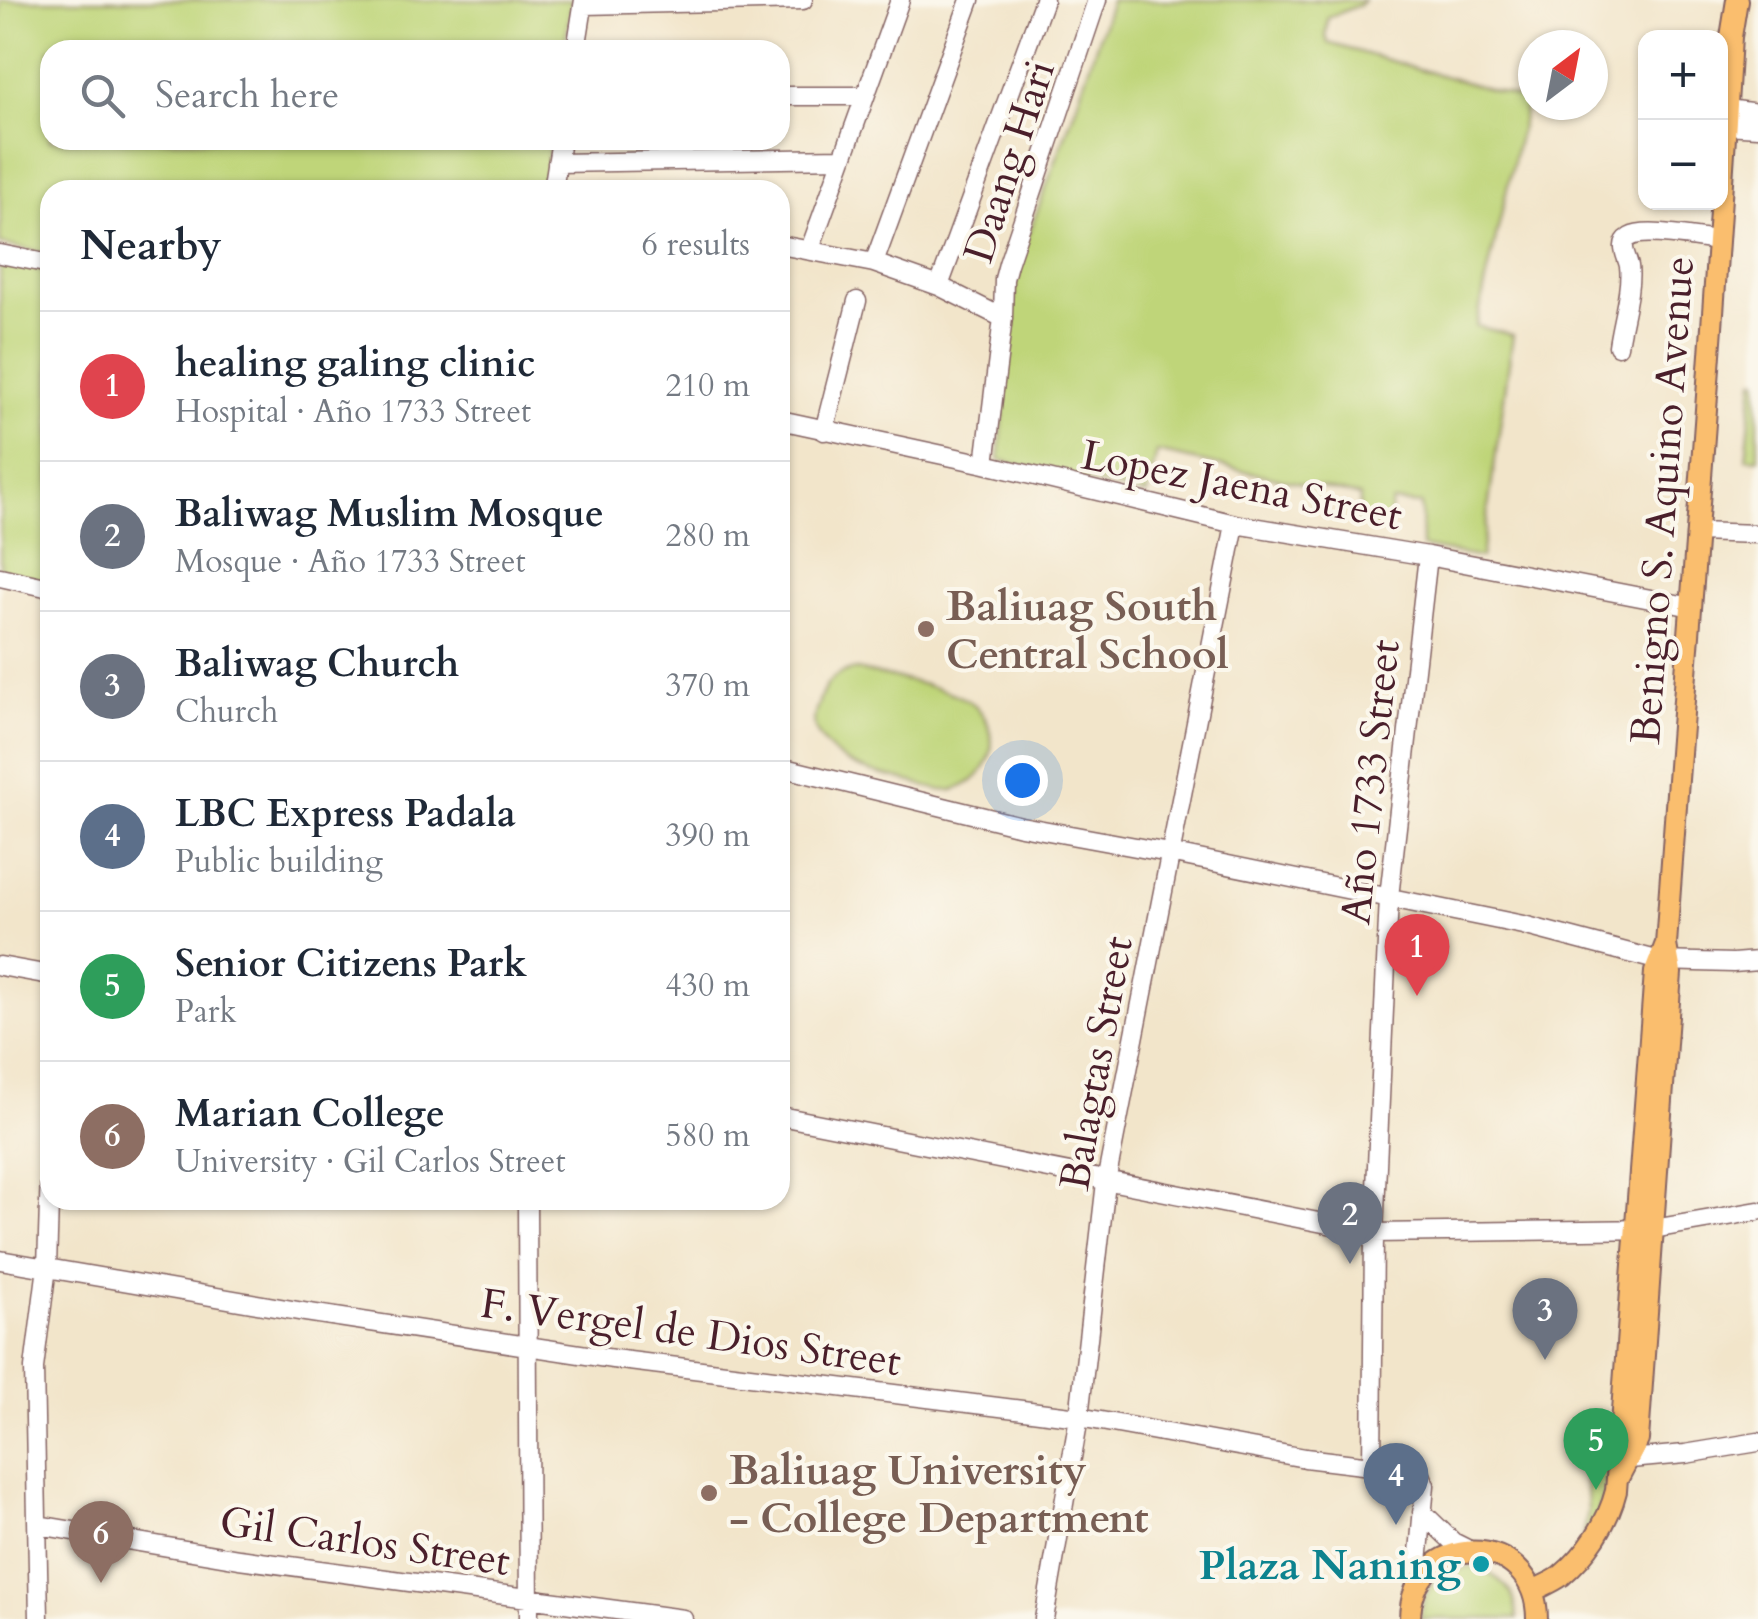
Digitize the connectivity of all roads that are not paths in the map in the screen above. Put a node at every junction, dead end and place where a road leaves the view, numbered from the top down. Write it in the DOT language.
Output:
graph roads {
  1 [pos="803,0"];
  2 [pos="900,0"];
  3 [pos="970,0"];
  4 [pos="1044,0"];
  5 [pos="1097,0"];
  6 [pos="1736,0"];
  7 [pos="584,2"];
  8 [pos="578,40"];
  9 [pos="790,96"];
  10 [pos="864,96"];
  11 [pos="1728,97"];
  12 [pos="1758,113"];
  13 [pos="1728,117"];
  14 [pos="1728,117"];
  15 [pos="1727,120"];
  16 [pos="1758,127"];
  17 [pos="559,150"];
  18 [pos="842,158"];
  19 [pos="557,162"];
  20 [pos="554,180"];
  21 [pos="1718,241"];
  22 [pos="790,246"];
  23 [pos="810,249"];
  24 [pos="0,254"];
  25 [pos="40,262"];
  26 [pos="874,263"];
  27 [pos="939,286"];
  28 [pos="858,300"];
  29 [pos="1002,318"];
  30 [pos="1618,346"];
  31 [pos="790,422"];
  32 [pos="824,431"];
  33 [pos="986,464"];
  34 [pos="1235,524"];
  35 [pos="1696,532"];
  36 [pos="1758,534"];
  37 [pos="1428,556"];
  38 [pos="0,577"];
  39 [pos="40,586"];
  40 [pos="1692,607"];
  41 [pos="790,769"];
  42 [pos="1169,853"];
  43 [pos="1389,897"];
  44 [pos="1665,956"];
  45 [pos="1758,960"];
  46 [pos="0,966"];
  47 [pos="40,974"];
  48 [pos="790,1118"];
  49 [pos="1106,1182"];
  50 [pos="49,1210"];
  51 [pos="527,1210"];
  52 [pos="1758,1211"];
  53 [pos="1644,1228"];
  54 [pos="1374,1233"];
  55 [pos="0,1260"];
  56 [pos="47,1267"];
  57 [pos="528,1346"];
  58 [pos="1079,1416"];
  59 [pos="1758,1442"];
  60 [pos="1621,1467"];
  61 [pos="1372,1468"];
  62 [pos="1422,1512"];
  63 [pos="38,1525"];
  64 [pos="1471,1551"];
  65 [pos="1416,1586"];
  66 [pos="1533,1591"];
  67 [pos="529,1599"];
  68 [pos="1538,1618"];
  69 [pos="38,1619"];
  70 [pos="529,1619"];
  71 [pos="682,1619"];
  72 [pos="1044,1619"];
  73 [pos="1410,1619"];
  1 -- 7 [label="street"];
  2 -- 10 [label="street"];
  3 -- 26 [label="street"];
  4 -- 27 [label="street"];
  5 -- 29 [label="street, Daang Hari"];
  6 -- 11 [label="main road, Benigno S. Aquino Avenue"];
  7 -- 8 [label="street"];
  9 -- 10 [label="street"];
  10 -- 18 [label="street"];
  12 -- 13 [label="street"];
  14 -- 16 [label="street"];
  15 -- 21 [label="main road, Benigno S. Aquino Avenue"];
  17 -- 19 [label="street"];
  18 -- 19 [label="street"];
  18 -- 23 [label="street"];
  19 -- 20 [label="street"];
  21 -- 30 [label="street"];
  21 -- 35 [label="main road, Benigno S. Aquino Avenue"];
  22 -- 23 [label="street"];
  23 -- 26 [label="street"];
  24 -- 25 [label="street"];
  26 -- 27 [label="street"];
  27 -- 29 [label="street"];
  28 -- 32 [label="street"];
  29 -- 33 [label="street, Daang Hari"];
  31 -- 32 [label="street, Lopez Jaena Street"];
  32 -- 33 [label="street, Lopez Jaena Street"];
  33 -- 34 [label="street, Lopez Jaena Street"];
  34 -- 37 [label="street, Lopez Jaena Street"];
  34 -- 42 [label="street, Balagtas Street"];
  35 -- 36 [label="street"];
  35 -- 40 [label="main road, Benigno S. Aquino Avenue"];
  37 -- 40 [label="street, Lopez Jaena Street"];
  37 -- 43 [label="street, Año 1733 Street"];
  38 -- 39 [label="street"];
  40 -- 44 [label="main road, Benigno S. Aquino Avenue"];
  41 -- 42 [label="street"];
  42 -- 43 [label="street"];
  42 -- 49 [label="street, Balagtas Street"];
  43 -- 44 [label="street"];
  43 -- 54 [label="street, Año 1733 Street"];
  44 -- 45 [label="street"];
  44 -- 53 [label="main road, Benigno S. Aquino Avenue"];
  46 -- 47 [label="street"];
  48 -- 49 [label="street"];
  49 -- 54 [label="street"];
  49 -- 58 [label="street, Balagtas Street"];
  50 -- 56 [label="street"];
  51 -- 57 [label="street"];
  52 -- 53 [label="street"];
  53 -- 54 [label="street"];
  53 -- 60 [label="main road, Benigno S. Aquino Avenue"];
  54 -- 61 [label="street, Año 1733 Street"];
  55 -- 56 [label="street, F. Vergel de Dios Street"];
  56 -- 57 [label="street, F. Vergel de Dios Street"];
  56 -- 63 [label="street"];
  57 -- 58 [label="street, F. Vergel de Dios Street"];
  57 -- 67 [label="street"];
  58 -- 61 [label="street, F. Vergel de Dios Street"];
  58 -- 72 [label="street, Balagtas Street"];
  59 -- 60 [label="street"];
  60 -- 66 [label="main road, Benigno S. Aquino Avenue"];
  61 -- 62 [label="street"];
  62 -- 64 [label="street"];
  62 -- 65 [label="street"];
  63 -- 67 [label="street, Gil Carlos Street"];
  63 -- 69 [label="street"];
  64 -- 65 [label="main road"];
  64 -- 66 [label="main road"];
  65 -- 73 [label="main road"];
  66 -- 68 [label="main road"];
  67 -- 70 [label="street"];
  67 -- 71 [label="street, Gil Carlos Street"];
}
